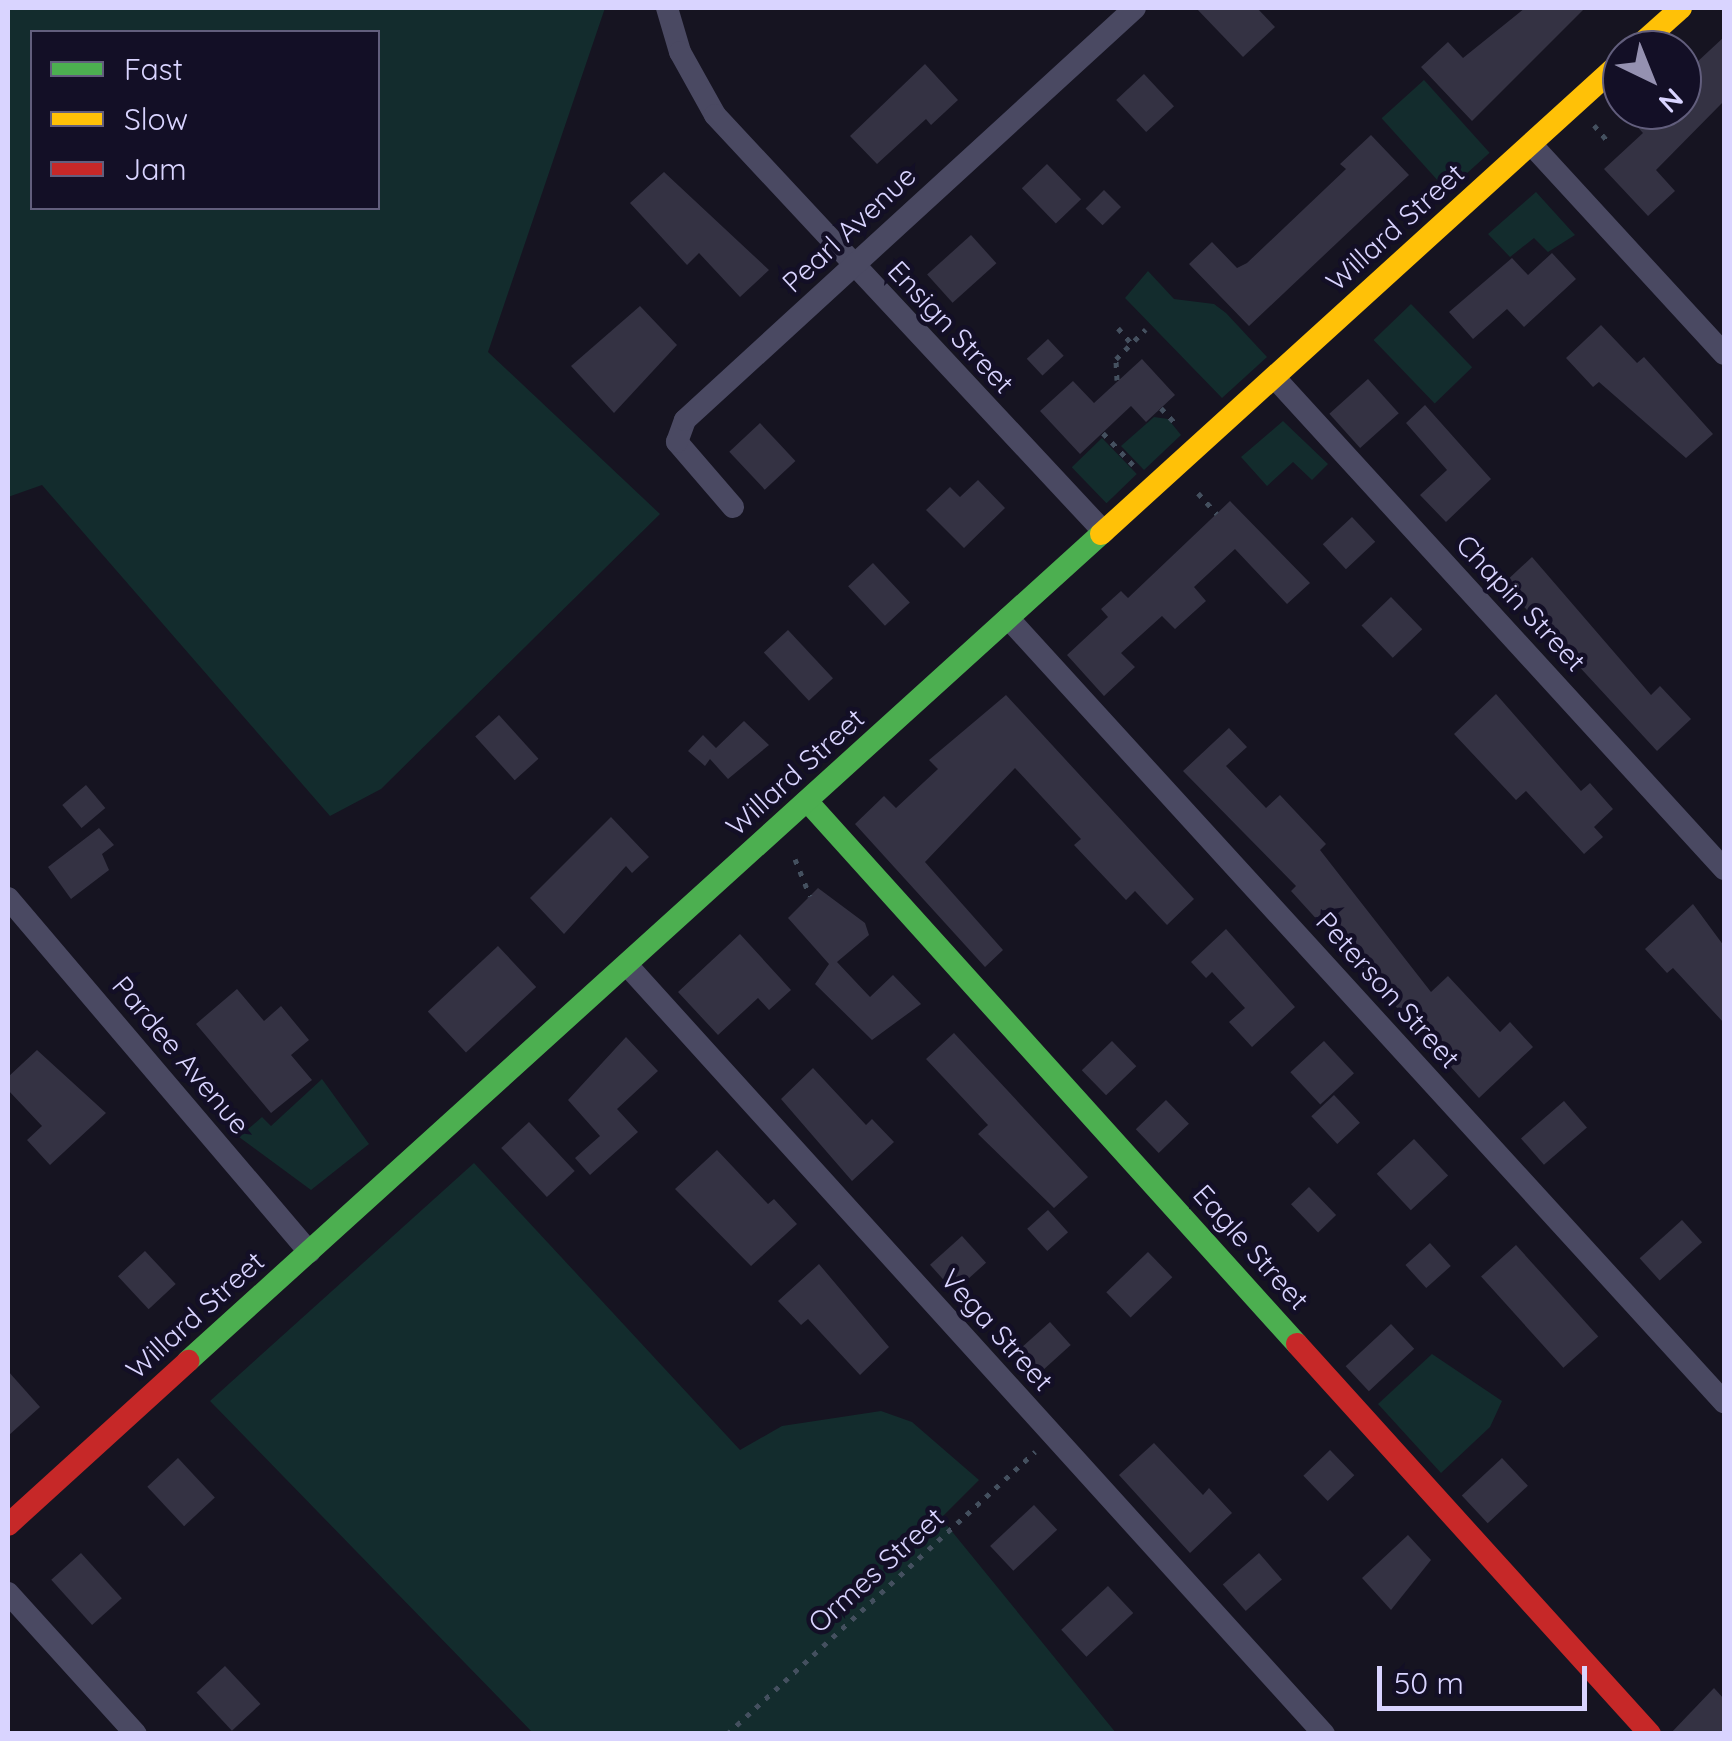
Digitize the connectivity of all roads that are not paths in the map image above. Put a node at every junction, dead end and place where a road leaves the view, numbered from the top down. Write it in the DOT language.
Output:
graph roads {
  1 [pos="667,8"];
  2 [pos="1135,8"];
  3 [pos="1681,8"];
  4 [pos="1656,30"];
  5 [pos="1602,79"];
  6 [pos="1532,144"];
  7 [pos="852,266"];
  8 [pos="1724,354"];
  9 [pos="1274,377"];
  10 [pos="732,507"];
  11 [pos="1104,532"];
  12 [pos="1008,618"];
  13 [pos="807,801"];
  14 [pos="1724,869"];
  15 [pos="8,898"];
  16 [pos="628,965"];
  17 [pos="310,1252"];
  18 [pos="1724,1402"];
  19 [pos="8,1524"];
  20 [pos="8,1593"];
  21 [pos="136,1734"];
  22 [pos="1324,1734"];
  23 [pos="1650,1734"];
  1 -- 7 [label="street, Ensign Street"];
  2 -- 7 [label="street, Pearl Avenue"];
  3 -- 4 [label="street"];
  5 -- 6 [label="street, Willard Street"];
  6 -- 8 [label="street"];
  6 -- 9 [label="street, Willard Street"];
  7 -- 10 [label="street, Pearl Avenue"];
  7 -- 11 [label="street, Ensign Street"];
  9 -- 11 [label="street, Willard Street"];
  9 -- 14 [label="street, Chapin Street"];
  11 -- 12 [label="street, Willard Street"];
  12 -- 13 [label="street, Willard Street"];
  12 -- 18 [label="street, Peterson Street"];
  13 -- 16 [label="street, Willard Street"];
  13 -- 23 [label="street, Eagle Street"];
  15 -- 17 [label="street, Pardee Avenue"];
  16 -- 17 [label="street, Willard Street"];
  16 -- 22 [label="street, Vega Street"];
  17 -- 19 [label="street, Willard Street"];
  20 -- 21 [label="street"];
}
